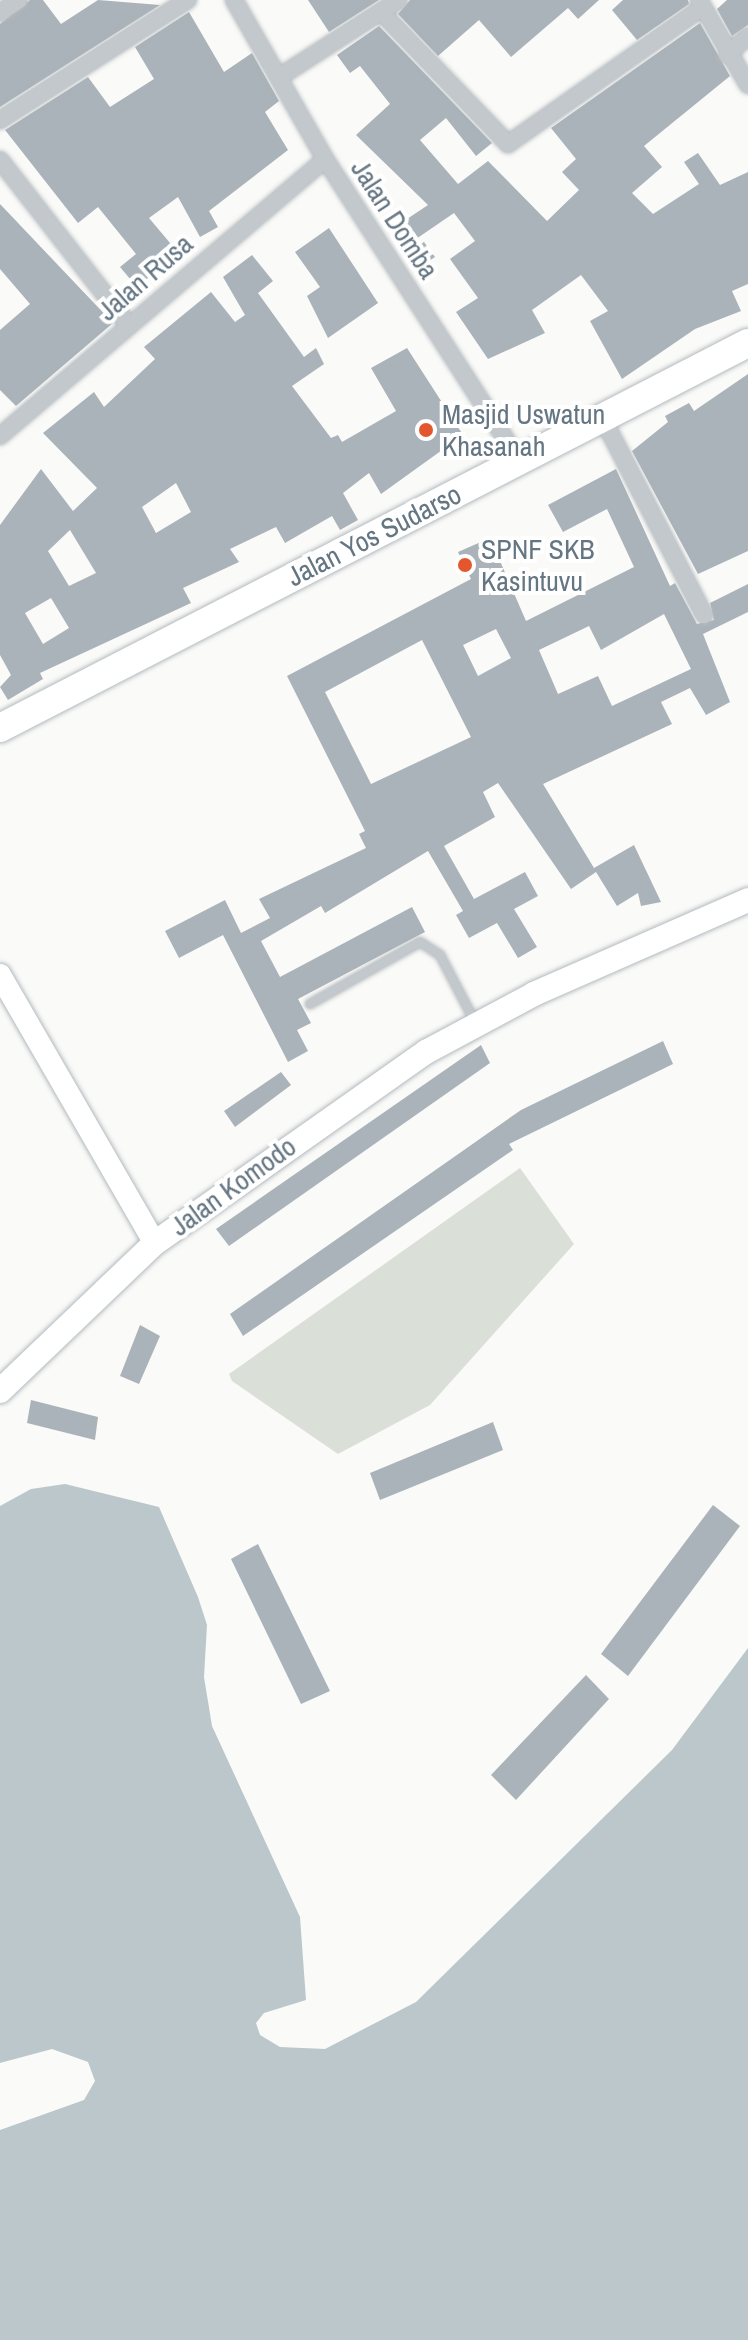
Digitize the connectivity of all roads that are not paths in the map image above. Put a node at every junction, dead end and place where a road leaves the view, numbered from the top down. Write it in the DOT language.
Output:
graph roads {
  1 [pos="19,0"];
  2 [pos="188,0"];
  3 [pos="234,0"];
  4 [pos="399,0"];
  5 [pos="701,4"];
  6 [pos="0,13"];
  7 [pos="382,13"];
  8 [pos="748,36"];
  9 [pos="727,55"];
  10 [pos="281,76"];
  11 [pos="748,85"];
  12 [pos="0,120"];
  13 [pos="325,159"];
  14 [pos="0,160"];
  15 [pos="129,326"];
  16 [pos="748,343"];
  17 [pos="602,417"];
  18 [pos="0,436"];
  19 [pos="519,460"];
  20 [pos="704,615"];
  21 [pos="0,728"];
  22 [pos="748,900"];
  23 [pos="0,975"];
  24 [pos="310,1004"];
  25 [pos="475,1023"];
  26 [pos="155,1243"];
  27 [pos="0,1391"];
  1 -- 6 [label="street"];
  2 -- 12 [label="street"];
  3 -- 10 [label="street, Jalan Domba"];
  4 -- 7 [label="street"];
  5 -- 7 [label="street"];
  5 -- 9 [label="street"];
  7 -- 10 [label="street"];
  8 -- 9 [label="street"];
  9 -- 11 [label="street"];
  10 -- 13 [label="street, Jalan Domba"];
  13 -- 15 [label="street, Jalan Rusa"];
  13 -- 19 [label="street, Jalan Domba"];
  14 -- 15 [label="street"];
  15 -- 18 [label="street, Jalan Rusa"];
  16 -- 17 [label="highway, Jalan Yos Sudarso"];
  17 -- 19 [label="highway, Jalan Yos Sudarso"];
  17 -- 20 [label="street"];
  19 -- 21 [label="highway, Jalan Yos Sudarso"];
  22 -- 25 [label="main road, Jalan Komodo"];
  23 -- 26 [label="street, Jalan Komodo"];
  24 -- 25 [label="lane"];
  25 -- 26 [label="main road, Jalan Komodo"];
  26 -- 27 [label="main road"];
}
